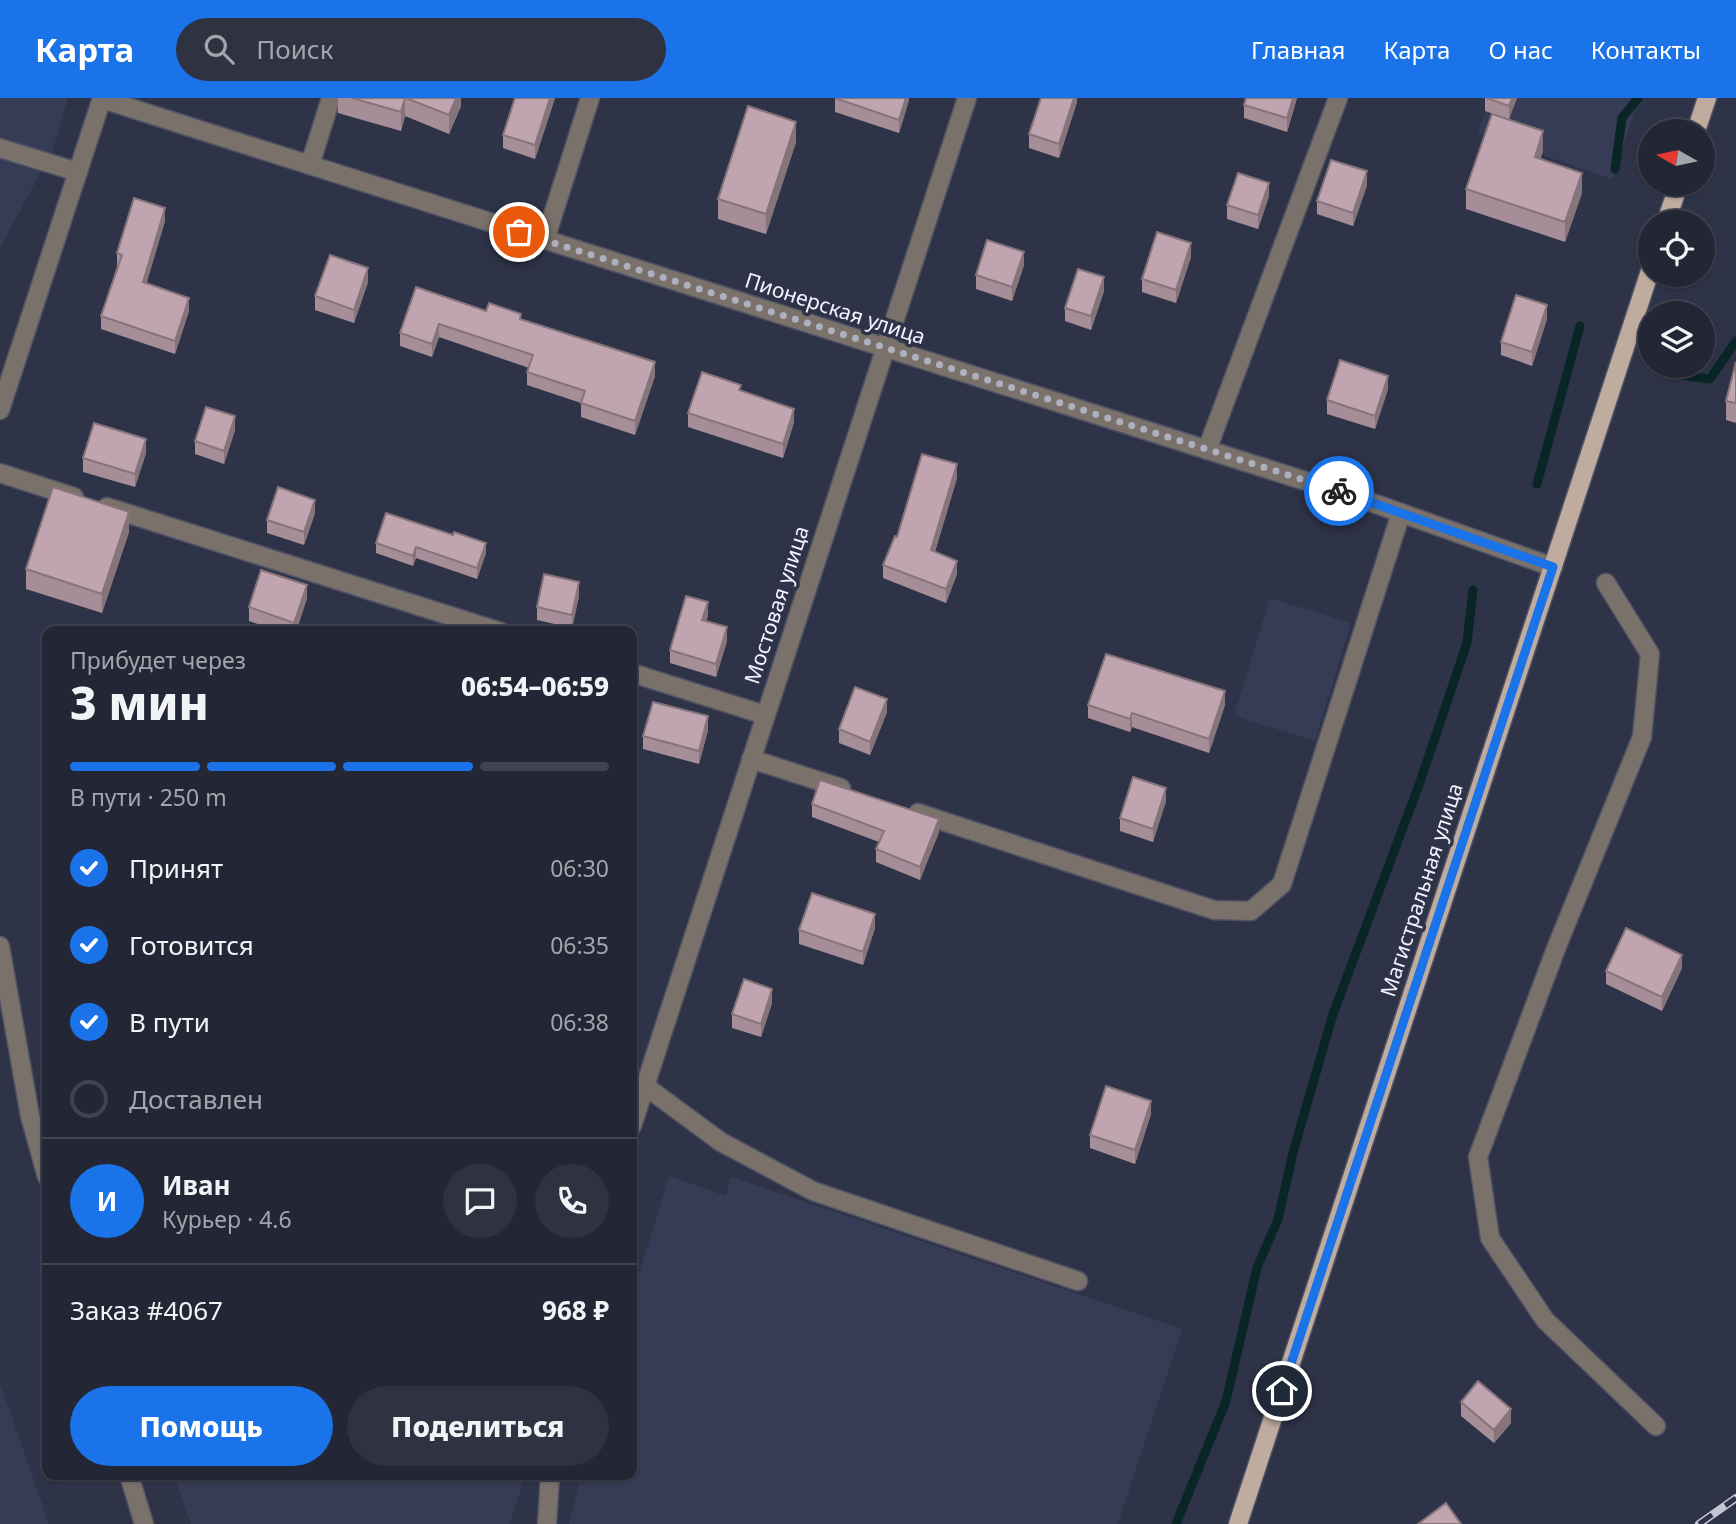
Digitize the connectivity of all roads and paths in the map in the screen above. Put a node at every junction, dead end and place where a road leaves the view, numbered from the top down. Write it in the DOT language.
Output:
graph roads {
  1 [pos="102,98"];
  2 [pos="331,98"];
  3 [pos="590,98"];
  4 [pos="967,98"];
  5 [pos="1338,98"];
  6 [pos="1707,98"];
  7 [pos="1700,119"];
  8 [pos="0,148"];
  9 [pos="310,165"];
  10 [pos="78,173"];
  11 [pos="545,240"];
  12 [pos="1645,287"];
  13 [pos="885,349"];
  14 [pos="0,410"];
  15 [pos="1207,450"];
  16 [pos="0,473"];
  17 [pos="1401,513"];
  18 [pos="1553,567"];
  19 [pos="1606,583"];
  20 [pos="482,626"];
  21 [pos="637,675"];
  22 [pos="765,715"];
  23 [pos="751,759"];
  24 [pos="857,793"];
  25 [pos="897,806"];
  26 [pos="0,946"];
  27 [pos="645,1086"];
  28 [pos="637,1111"];
  29 [pos="42,1159"];
  30 [pos="1078,1281"];
  31 [pos="1656,1426"];
  32 [pos="131,1480"];
  33 [pos="550,1480"];
  34 [pos="145,1524"];
  35 [pos="548,1524"];
  36 [pos="1238,1524"];
  1 -- 9 [label="street, Пионерская улица"];
  1 -- 10 [label="street"];
  2 -- 9 [label="street"];
  3 -- 11 [label="street"];
  4 -- 13 [label="street, Мостовая улица"];
  5 -- 15 [label="street"];
  6 -- 7 [label="main road"];
  8 -- 10 [label="street"];
  9 -- 11 [label="street, Пионерская улица"];
  10 -- 14 [label="street"];
  11 -- 13 [label="street, Пионерская улица"];
  12 -- 18 [label="main road, Магистральная улица"];
  13 -- 15 [label="street, Пионерская улица"];
  13 -- 22 [label="street, Мостовая улица"];
  15 -- 17 [label="street, Пионерская улица"];
  16 -- 20 [label="street"];
  17 -- 18 [label="street, Пионерская улица"];
  17 -- 25 [label="street"];
  18 -- 36 [label="main road, Магистральная улица"];
  19 -- 31 [label="street"];
  21 -- 22 [label="street"];
  22 -- 23 [label="street, Мостовая улица"];
  23 -- 24 [label="street"];
  23 -- 27 [label="street, Мостовая улица"];
  26 -- 29 [label="street"];
  27 -- 28 [label="street, Мостовая улица"];
  27 -- 30 [label="street"];
  32 -- 34 [label="street"];
  33 -- 35 [label="street"];
}
